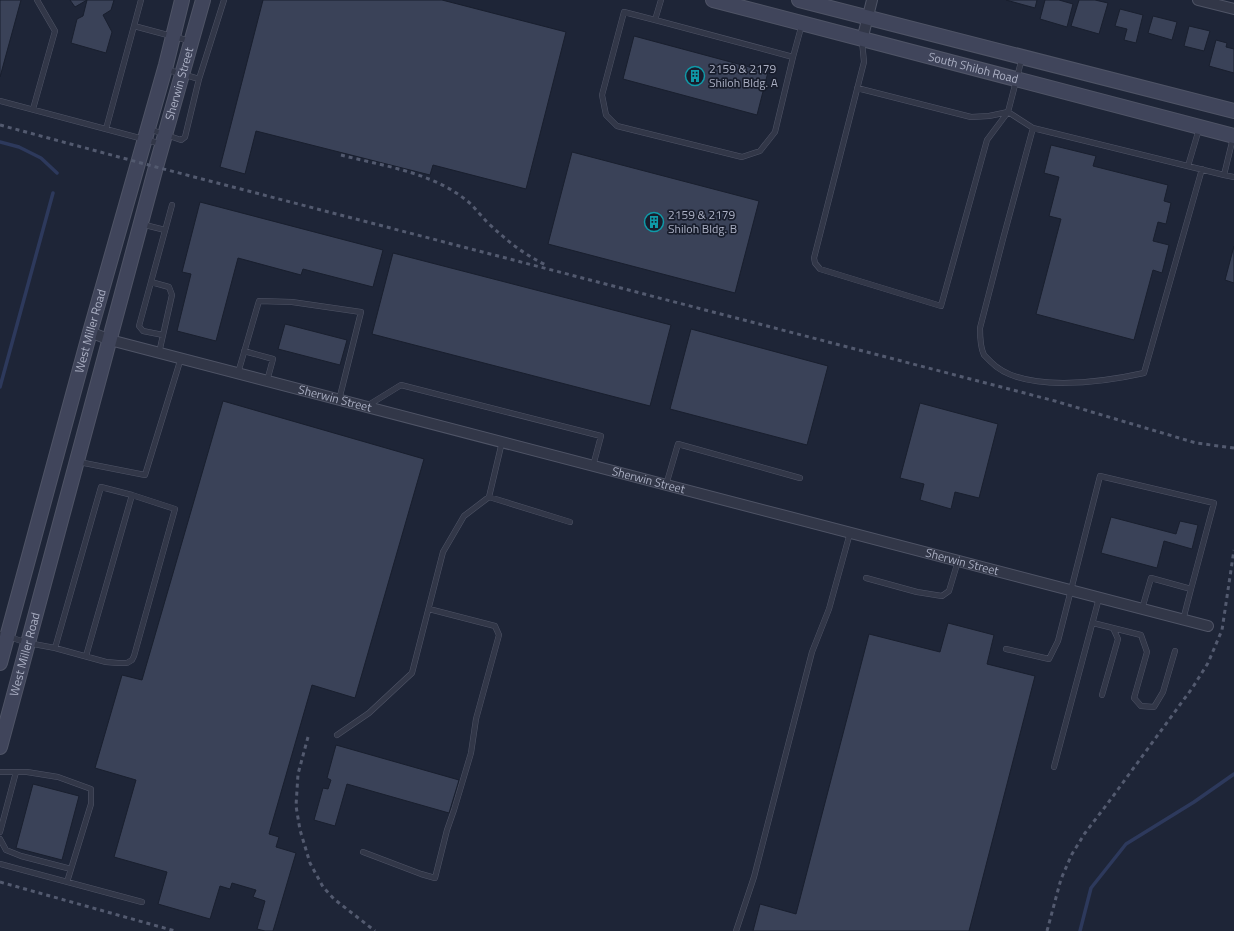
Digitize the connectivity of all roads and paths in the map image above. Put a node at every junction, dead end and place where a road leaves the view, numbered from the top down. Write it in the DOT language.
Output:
graph roads {
  1 [pos="37,0"];
  2 [pos="140,0"];
  3 [pos="182,0"];
  4 [pos="203,0"];
  5 [pos="224,0"];
  6 [pos="661,0"];
  7 [pos="713,0"];
  8 [pos="799,0"];
  9 [pos="872,0"];
  10 [pos="1198,0"];
  11 [pos="1234,9"];
  12 [pos="868,17"];
  13 [pos="655,20"];
  14 [pos="802,24"];
  15 [pos="134,26"];
  16 [pos="173,37"];
  17 [pos="862,40"];
  18 [pos="192,42"];
  19 [pos="793,57"];
  20 [pos="1022,57"];
  21 [pos="164,69"];
  22 [pos="183,74"];
  23 [pos="199,79"];
  24 [pos="1016,80"];
  25 [pos="857,88"];
  26 [pos="0,101"];
  27 [pos="33,109"];
  28 [pos="1234,111"];
  29 [pos="1008,112"];
  30 [pos="1199,127"];
  31 [pos="106,128"];
  32 [pos="1033,128"];
  33 [pos="146,134"];
  34 [pos="1234,136"];
  35 [pos="164,139"];
  36 [pos="1188,166"];
  37 [pos="156,167"];
  38 [pos="1202,169"];
  39 [pos="1224,175"];
  40 [pos="1234,178"];
  41 [pos="172,205"];
  42 [pos="141,224"];
  43 [pos="165,230"];
  44 [pos="151,282"];
  45 [pos="90,332"];
  46 [pos="163,335"];
  47 [pos="110,340"];
  48 [pos="244,352"];
  49 [pos="158,353"];
  50 [pos="181,358"];
  51 [pos="238,373"];
  52 [pos="267,381"];
  53 [pos="339,400"];
  54 [pos="367,407"];
  55 [pos="502,442"];
  56 [pos="78,462"];
  57 [pos="592,466"];
  58 [pos="800,478"];
  59 [pos="666,485"];
  60 [pos="132,495"];
  61 [pos="489,496"];
  62 [pos="570,522"];
  63 [pos="850,533"];
  64 [pos="958,561"];
  65 [pos="866,578"];
  66 [pos="1191,589"];
  67 [pos="1070,590"];
  68 [pos="1099,598"];
  69 [pos="429,609"];
  70 [pos="1142,609"];
  71 [pos="1183,620"];
  72 [pos="1093,623"];
  73 [pos="1208,626"];
  74 [pos="1113,628"];
  75 [pos="4,635"];
  76 [pos="28,643"];
  77 [pos="55,648"];
  78 [pos="1006,649"];
  79 [pos="1175,651"];
  80 [pos="86,656"];
  81 [pos="0,663"];
  82 [pos="1102,695"];
  83 [pos="337,735"];
  84 [pos="0,747"];
  85 [pos="1054,767"];
  86 [pos="0,772"];
  87 [pos="16,772"];
  88 [pos="0,832"];
  89 [pos="0,839"];
  90 [pos="362,852"];
  91 [pos="0,864"];
  92 [pos="71,869"];
  93 [pos="67,882"];
  94 [pos="142,902"];
  95 [pos="736,931"];
  1 -- 27 [label="lane"];
  2 -- 15 [label="lane"];
  3 -- 16 [label="main road, West Miller Road"];
  4 -- 18 [label="main road, Sherwin Street"];
  5 -- 23 [label="lane"];
  6 -- 13 [label="lane"];
  7 -- 14 [label="main road, South Shiloh Road"];
  8 -- 12 [label="main road, South Shiloh Road"];
  9 -- 12 [label="street"];
  10 -- 11 [label="street"];
  12 -- 17 [label="street"];
  12 -- 20 [label="main road, South Shiloh Road"];
  13 -- 19 [label="lane"];
  13 -- 19 [label="lane"];
  14 -- 17 [label="main road, South Shiloh Road"];
  14 -- 19 [label="lane"];
  15 -- 16 [label="lane"];
  15 -- 31 [label="lane"];
  16 -- 18 [label="lane"];
  16 -- 21 [label="main road, West Miller Road"];
  17 -- 24 [label="main road, South Shiloh Road"];
  17 -- 25 [label="lane"];
  18 -- 22 [label="main road, Sherwin Street"];
  20 -- 24 [label="lane"];
  20 -- 28 [label="main road, South Shiloh Road"];
  21 -- 22 [label="lane"];
  21 -- 33 [label="main road, West Miller Road"];
  22 -- 23 [label="lane"];
  22 -- 35 [label="main road, Sherwin Street"];
  23 -- 35 [label="lane"];
  24 -- 29 [label="lane"];
  24 -- 30 [label="main road, South Shiloh Road"];
  25 -- 29 [label="lane"];
  25 -- 29 [label="lane"];
  26 -- 27 [label="lane"];
  27 -- 31 [label="lane"];
  29 -- 32 [label="lane"];
  30 -- 34 [label="main road, South Shiloh Road"];
  30 -- 36 [label="lane"];
  31 -- 33 [label="lane"];
  32 -- 36 [label="lane"];
  32 -- 38 [label="lane"];
  33 -- 35 [label="lane"];
  33 -- 35 [label="lane"];
  33 -- 45 [label="main road, West Miller Road"];
  34 -- 39 [label="lane"];
  35 -- 37 [label="main road, Sherwin Street"];
  36 -- 38 [label="lane"];
  37 -- 42 [label="main road, West Miller Road"];
  38 -- 39 [label="lane"];
  39 -- 40 [label="lane"];
  41 -- 43 [label="lane"];
  42 -- 43 [label="lane"];
  42 -- 47 [label="main road, West Miller Road"];
  43 -- 44 [label="lane"];
  44 -- 46 [label="lane"];
  44 -- 46 [label="lane"];
  45 -- 47 [label="street, Sherwin Street"];
  45 -- 75 [label="main road, West Miller Road"];
  46 -- 49 [label="lane"];
  47 -- 49 [label="street, Sherwin Street"];
  47 -- 56 [label="main road, West Miller Road"];
  48 -- 51 [label="lane"];
  48 -- 52 [label="lane"];
  48 -- 53 [label="lane"];
  49 -- 50 [label="street, Sherwin Street"];
  50 -- 51 [label="street, Sherwin Street"];
  50 -- 56 [label="lane"];
  51 -- 52 [label="street, Sherwin Street"];
  52 -- 53 [label="street, Sherwin Street"];
  53 -- 54 [label="street, Sherwin Street"];
  54 -- 55 [label="street, Sherwin Street"];
  54 -- 57 [label="lane"];
  55 -- 57 [label="street, Sherwin Street"];
  55 -- 61 [label="lane"];
  56 -- 76 [label="main road, West Miller Road"];
  57 -- 59 [label="street, Sherwin Street"];
  58 -- 59 [label="lane"];
  59 -- 63 [label="street, Sherwin Street"];
  60 -- 77 [label="lane"];
  60 -- 80 [label="lane"];
  60 -- 80 [label="lane"];
  61 -- 62 [label="lane"];
  61 -- 69 [label="lane"];
  63 -- 64 [label="street, Sherwin Street"];
  63 -- 95 [label="lane"];
  64 -- 65 [label="lane"];
  64 -- 67 [label="street, Sherwin Street"];
  66 -- 67 [label="lane"];
  66 -- 70 [label="lane"];
  66 -- 71 [label="lane"];
  67 -- 68 [label="street, Sherwin Street"];
  67 -- 78 [label="lane"];
  68 -- 70 [label="street, Sherwin Street"];
  68 -- 72 [label="lane"];
  69 -- 83 [label="lane"];
  69 -- 90 [label="lane"];
  70 -- 71 [label="street, Sherwin Street"];
  71 -- 73 [label="street, Sherwin Street"];
  72 -- 74 [label="lane"];
  72 -- 85 [label="lane"];
  74 -- 79 [label="lane"];
  74 -- 82 [label="lane"];
  75 -- 76 [label="lane"];
  75 -- 81 [label="main road, West Miller Road"];
  76 -- 77 [label="lane"];
  76 -- 84 [label="main road, West Miller Road"];
  77 -- 80 [label="lane"];
  86 -- 87 [label="lane"];
  87 -- 88 [label="lane"];
  87 -- 92 [label="lane"];
  89 -- 92 [label="lane"];
  91 -- 93 [label="lane"];
  92 -- 93 [label="lane"];
  93 -- 94 [label="lane"];
}
